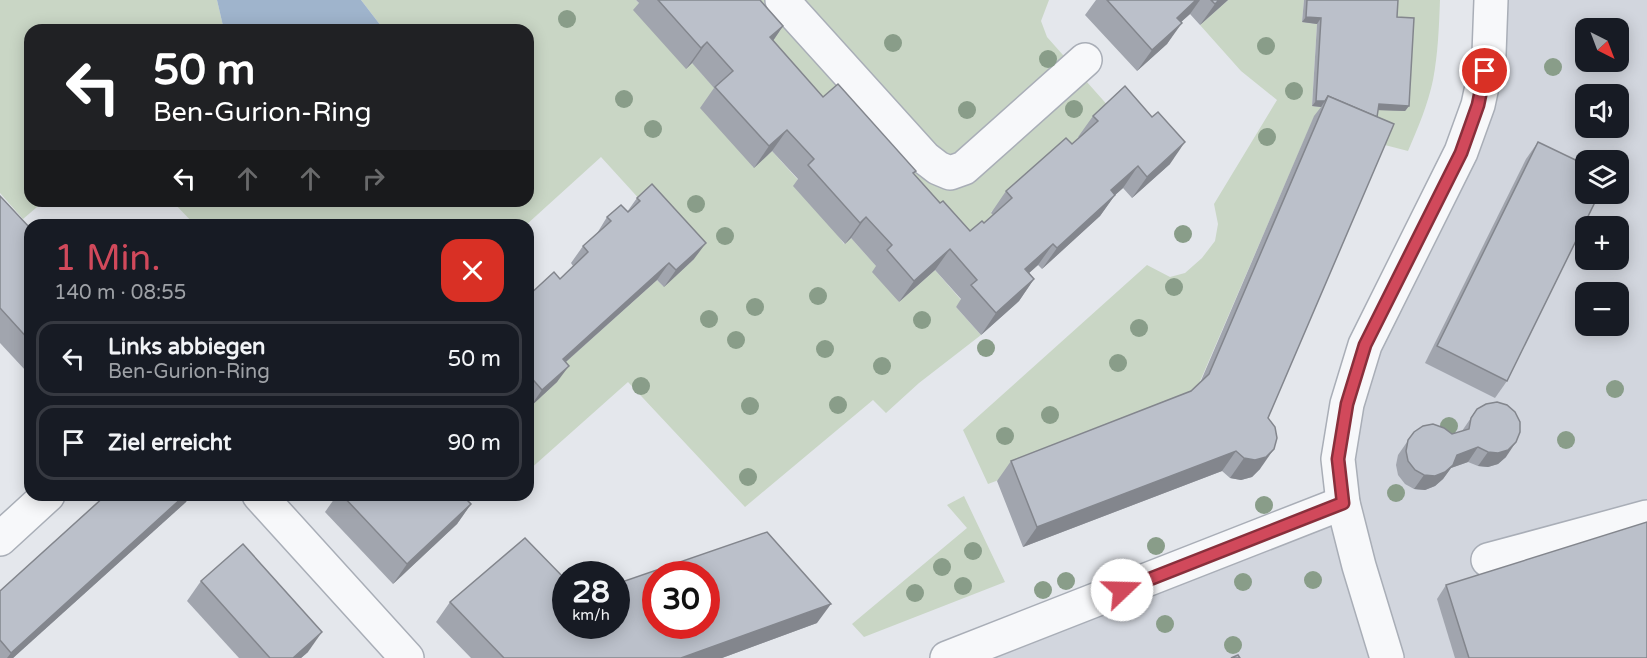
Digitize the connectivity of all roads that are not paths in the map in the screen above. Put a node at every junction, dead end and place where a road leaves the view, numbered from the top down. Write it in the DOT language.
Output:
graph roads {
  1 [pos="782,0"];
  2 [pos="1491,0"];
  3 [pos="1084,60"];
  4 [pos="41,501"];
  5 [pos="264,501"];
  6 [pos="1343,503"];
  7 [pos="1647,517"];
  8 [pos="0,539"];
  9 [pos="1488,560"];
  10 [pos="407,658"];
  11 [pos="947,658"];
  12 [pos="1387,658"];
  1 -- 3 [label="street"];
  2 -- 6 [label="street"];
  4 -- 8 [label="street"];
  5 -- 10 [label="street"];
  6 -- 11 [label="street"];
  6 -- 12 [label="street"];
  7 -- 9 [label="street"];
}
